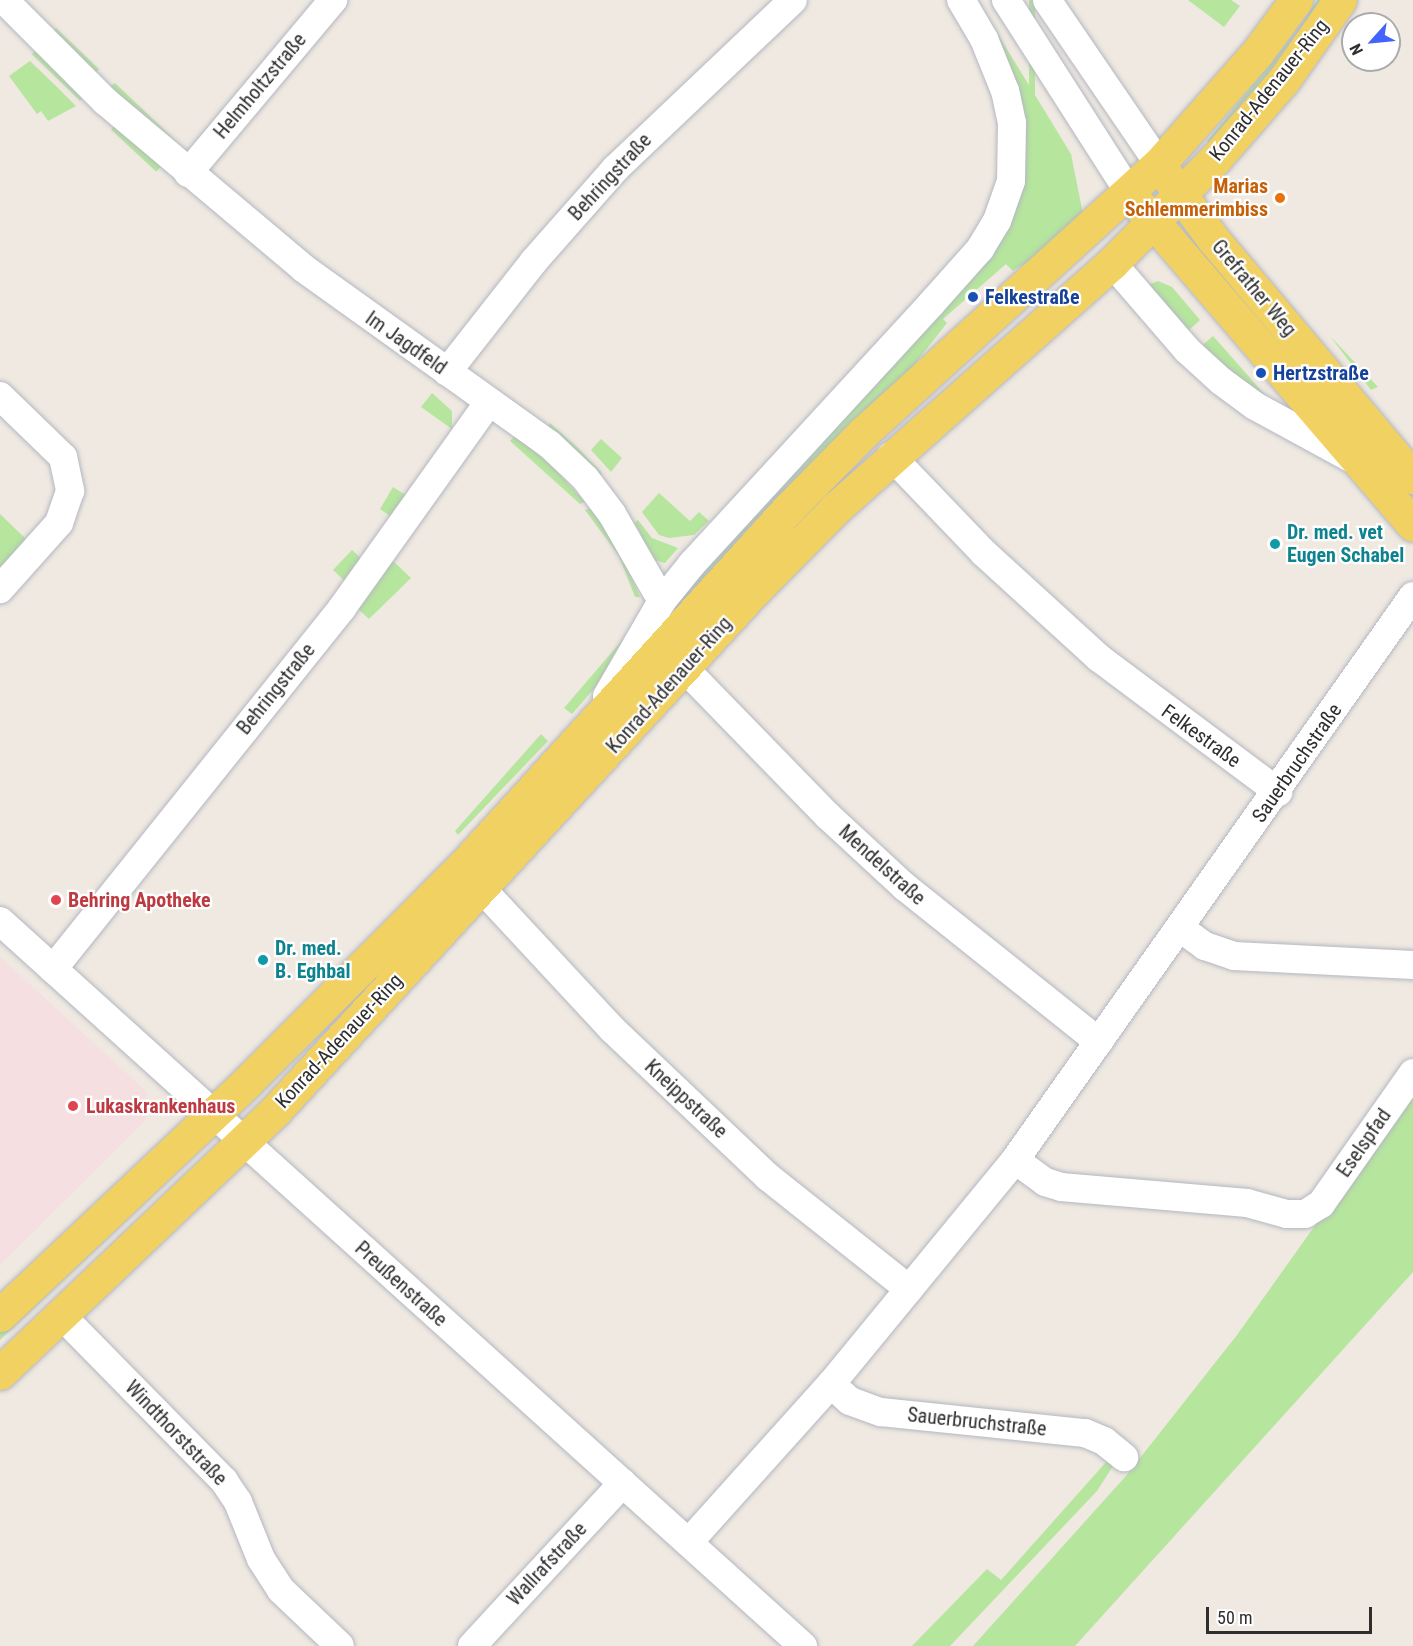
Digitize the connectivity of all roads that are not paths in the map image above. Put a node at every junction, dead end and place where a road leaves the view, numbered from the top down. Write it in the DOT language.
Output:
graph roads {
  1 [pos="4,0"];
  2 [pos="333,0"];
  3 [pos="793,0"];
  4 [pos="961,0"];
  5 [pos="1006,0"];
  6 [pos="1047,0"];
  7 [pos="1296,0"];
  8 [pos="1340,0"];
  9 [pos="1159,164"];
  10 [pos="188,173"];
  11 [pos="1130,192"];
  12 [pos="1180,195"];
  13 [pos="1152,222"];
  14 [pos="1112,263"];
  15 [pos="447,372"];
  16 [pos="0,396"];
  17 [pos="489,402"];
  18 [pos="891,456"];
  19 [pos="1360,463"];
  20 [pos="1413,477"];
  21 [pos="1413,525"];
  22 [pos="0,589"];
  23 [pos="1413,596"];
  24 [pos="662,601"];
  25 [pos="684,668"];
  26 [pos="581,738"];
  27 [pos="1278,792"];
  28 [pos="482,889"];
  29 [pos="0,921"];
  30 [pos="1180,928"];
  31 [pos="1413,965"];
  32 [pos="53,969"];
  33 [pos="1099,1042"];
  34 [pos="1413,1073"];
  35 [pos="213,1114"];
  36 [pos="243,1141"];
  37 [pos="1015,1160"];
  38 [pos="909,1289"];
  39 [pos="0,1315"];
  40 [pos="61,1315"];
  41 [pos="0,1373"];
  42 [pos="831,1384"];
  43 [pos="1124,1457"];
  44 [pos="623,1482"];
  45 [pos="689,1542"];
  46 [pos="340,1646"];
  47 [pos="472,1646"];
  48 [pos="803,1646"];
  1 -- 10 [label="street, Im Jagdfeld"];
  2 -- 10 [label="street, Helmholtzstraße"];
  3 -- 15 [label="street, Behringstraße"];
  4 -- 24 [label="street"];
  5 -- 11 [label="street, Grefrather Weg"];
  6 -- 9 [label="street, Grefrather Weg"];
  7 -- 9 [label="main road, Konrad-Adenauer-Ring"];
  8 -- 12 [label="main road, Konrad-Adenauer-Ring"];
  9 -- 11 [label="main road, Konrad-Adenauer-Ring"];
  9 -- 12 [label="main road, Grefrather Weg"];
  10 -- 15 [label="street, Im Jagdfeld"];
  11 -- 13 [label="main road, Grefrather Weg"];
  11 -- 26 [label="main road, Konrad-Adenauer-Ring"];
  12 -- 13 [label="main road, Konrad-Adenauer-Ring"];
  12 -- 20 [label="main road, Grefrather Weg"];
  13 -- 14 [label="main road, Konrad-Adenauer-Ring"];
  13 -- 19 [label="main road, Grefrather Weg"];
  14 -- 18 [label="main road, Konrad-Adenauer-Ring"];
  14 -- 19 [label="street, Grefrather Weg"];
  15 -- 17 [label="street, Im Jagdfeld"];
  16 -- 22 [label="street"];
  17 -- 24 [label="street, Im Jagdfeld"];
  17 -- 32 [label="street, Behringstraße"];
  18 -- 25 [label="main road, Konrad-Adenauer-Ring"];
  18 -- 27 [label="street, Felkestraße"];
  19 -- 21 [label="main road, Grefrather Weg"];
  23 -- 27 [label="street, Sauerbruchstraße"];
  24 -- 26 [label="street"];
  25 -- 28 [label="main road, Konrad-Adenauer-Ring"];
  25 -- 33 [label="street, Mendelstraße"];
  26 -- 35 [label="main road, Konrad-Adenauer-Ring"];
  27 -- 30 [label="street, Sauerbruchstraße"];
  28 -- 36 [label="main road, Konrad-Adenauer-Ring"];
  28 -- 38 [label="street, Kneippstraße"];
  29 -- 32 [label="street, Preußenstraße"];
  30 -- 31 [label="street"];
  30 -- 33 [label="street, Sauerbruchstraße"];
  32 -- 35 [label="street, Preußenstraße"];
  33 -- 37 [label="street, Sauerbruchstraße"];
  34 -- 37 [label="street, Eselspfad"];
  35 -- 36 [label="street, Preußenstraße"];
  35 -- 39 [label="main road, Konrad-Adenauer-Ring"];
  36 -- 40 [label="main road, Konrad-Adenauer-Ring"];
  36 -- 44 [label="street, Preußenstraße"];
  37 -- 38 [label="street, Sauerbruchstraße"];
  38 -- 42 [label="street, Sauerbruchstraße"];
  40 -- 41 [label="main road, Konrad-Adenauer-Ring"];
  40 -- 46 [label="street, Windthorststraße"];
  42 -- 43 [label="street, Sauerbruchstraße"];
  42 -- 45 [label="street, Sauerbruchstraße"];
  44 -- 45 [label="street, Preußenstraße"];
  44 -- 47 [label="street, Wallrafstraße"];
  45 -- 48 [label="street, Preußenstraße"];
}
